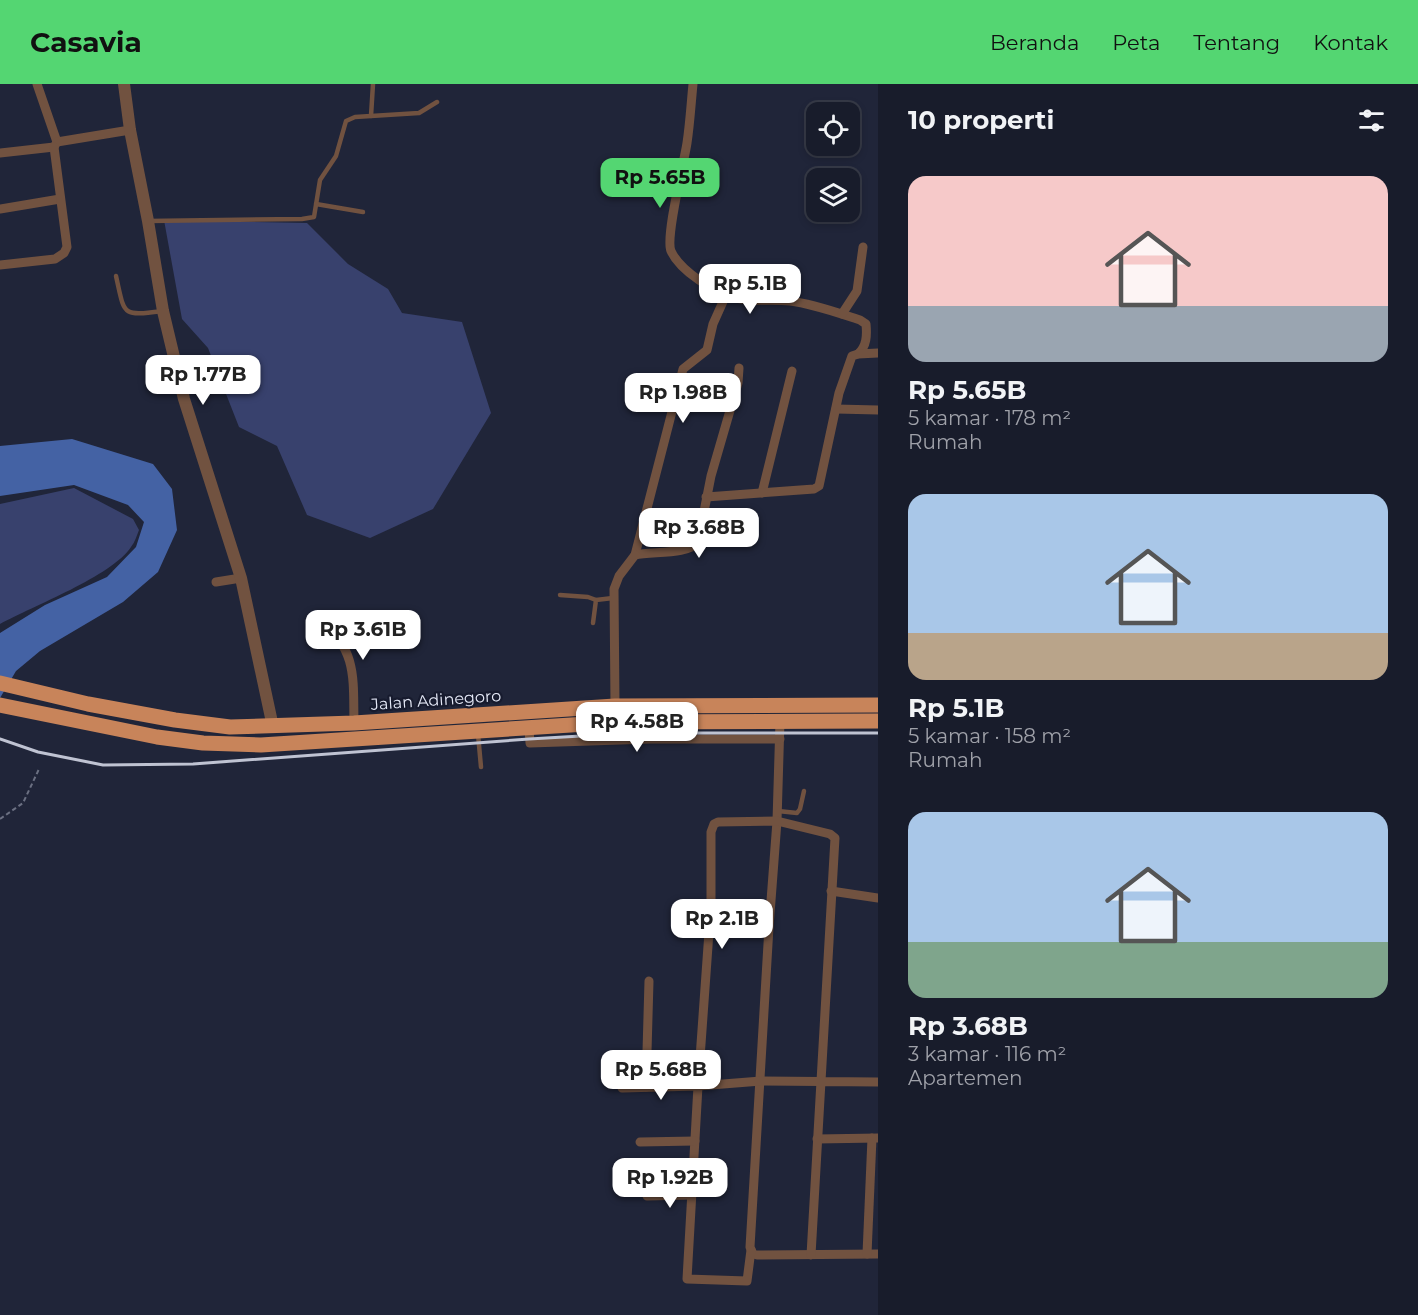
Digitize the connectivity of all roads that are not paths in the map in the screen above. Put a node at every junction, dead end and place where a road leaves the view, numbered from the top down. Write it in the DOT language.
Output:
graph roads {
  1 [pos="37,84"];
  2 [pos="124,84"];
  3 [pos="373,84"];
  4 [pos="693,84"];
  5 [pos="437,102"];
  6 [pos="371,116"];
  7 [pos="130,130"];
  8 [pos="56,144"];
  9 [pos="0,153"];
  10 [pos="60,199"];
  11 [pos="316,204"];
  12 [pos="0,209"];
  13 [pos="363,212"];
  14 [pos="148,220"];
  15 [pos="863,247"];
  16 [pos="0,265"];
  17 [pos="116,276"];
  18 [pos="726,295"];
  19 [pos="162,311"];
  20 [pos="842,314"];
  21 [pos="878,353"];
  22 [pos="858,354"];
  23 [pos="739,368"];
  24 [pos="792,371"];
  25 [pos="836,409"];
  26 [pos="878,410"];
  27 [pos="762,493"];
  28 [pos="706,497"];
  29 [pos="636,555"];
  30 [pos="242,578"];
  31 [pos="216,582"];
  32 [pos="560,595"];
  33 [pos="613,598"];
  34 [pos="596,600"];
  35 [pos="321,622"];
  36 [pos="593,623"];
  37 [pos="6,685"];
  38 [pos="3,705"];
  39 [pos="878,705"];
  40 [pos="615,706"];
  41 [pos="568,709"];
  42 [pos="780,721"];
  43 [pos="878,721"];
  44 [pos="354,723"];
  45 [pos="569,725"];
  46 [pos="273,727"];
  47 [pos="529,729"];
  48 [pos="477,732"];
  49 [pos="780,739"];
  50 [pos="481,767"];
  51 [pos="804,791"];
  52 [pos="777,816"];
  53 [pos="831,891"];
  54 [pos="878,898"];
  55 [pos="649,981"];
  56 [pos="761,1081"];
  57 [pos="819,1081"];
  58 [pos="878,1082"];
  59 [pos="698,1086"];
  60 [pos="646,1087"];
  61 [pos="622,1088"];
  62 [pos="875,1138"];
  63 [pos="817,1139"];
  64 [pos="695,1141"];
  65 [pos="640,1142"];
  66 [pos="692,1195"];
  67 [pos="647,1196"];
  68 [pos="874,1196"];
  69 [pos="751,1251"];
  70 [pos="867,1254"];
  71 [pos="878,1254"];
  72 [pos="811,1255"];
  1 -- 8 [label="street"];
  2 -- 7 [label="street"];
  3 -- 6 [label="lane"];
  4 -- 18 [label="street"];
  5 -- 6 [label="lane"];
  6 -- 11 [label="lane"];
  7 -- 8 [label="street"];
  7 -- 14 [label="street"];
  8 -- 9 [label="street"];
  8 -- 10 [label="street"];
  10 -- 12 [label="street"];
  10 -- 16 [label="street"];
  11 -- 13 [label="lane"];
  11 -- 14 [label="lane"];
  14 -- 19 [label="street"];
  15 -- 20 [label="street"];
  17 -- 19 [label="lane"];
  18 -- 20 [label="street"];
  18 -- 29 [label="street"];
  19 -- 30 [label="street"];
  20 -- 22 [label="street"];
  21 -- 22 [label="street"];
  22 -- 25 [label="street"];
  23 -- 28 [label="street"];
  24 -- 27 [label="street"];
  25 -- 26 [label="street"];
  25 -- 27 [label="street"];
  27 -- 28 [label="street"];
  28 -- 29 [label="street"];
  29 -- 33 [label="street"];
  30 -- 31 [label="street"];
  30 -- 46 [label="street"];
  32 -- 34 [label="lane"];
  33 -- 34 [label="lane"];
  33 -- 40 [label="street"];
  34 -- 36 [label="lane"];
  35 -- 44 [label="street"];
  37 -- 46 [label="highway, Jalan Adinegoro"];
  38 -- 48 [label="highway, Jalan Adinegoro"];
  39 -- 40 [label="highway, Jalan Adinegoro"];
  40 -- 41 [label="highway, Jalan Adinegoro"];
  41 -- 44 [label="highway, Jalan Adinegoro"];
  41 -- 45 [label="highway"];
  42 -- 43 [label="highway, Jalan Adinegoro"];
  42 -- 45 [label="highway, Jalan Adinegoro"];
  42 -- 49 [label="street"];
  44 -- 46 [label="highway, Jalan Adinegoro"];
  45 -- 47 [label="highway, Jalan Adinegoro"];
  47 -- 48 [label="highway, Jalan Adinegoro"];
  47 -- 49 [label="street"];
  48 -- 50 [label="lane"];
  49 -- 52 [label="street"];
  51 -- 52 [label="lane"];
  52 -- 53 [label="street"];
  52 -- 56 [label="street"];
  52 -- 59 [label="street"];
  53 -- 54 [label="street"];
  53 -- 57 [label="street"];
  55 -- 60 [label="street"];
  56 -- 57 [label="street"];
  56 -- 59 [label="street"];
  56 -- 69 [label="street"];
  57 -- 58 [label="street"];
  57 -- 63 [label="street"];
  59 -- 60 [label="street"];
  59 -- 64 [label="street"];
  60 -- 61 [label="street"];
  62 -- 63 [label="street"];
  62 -- 68 [label="street"];
  63 -- 72 [label="street"];
  64 -- 65 [label="street"];
  64 -- 66 [label="street"];
  66 -- 67 [label="street"];
  66 -- 69 [label="street"];
  68 -- 70 [label="street"];
  69 -- 72 [label="street"];
  70 -- 71 [label="street"];
  70 -- 72 [label="street"];
}
